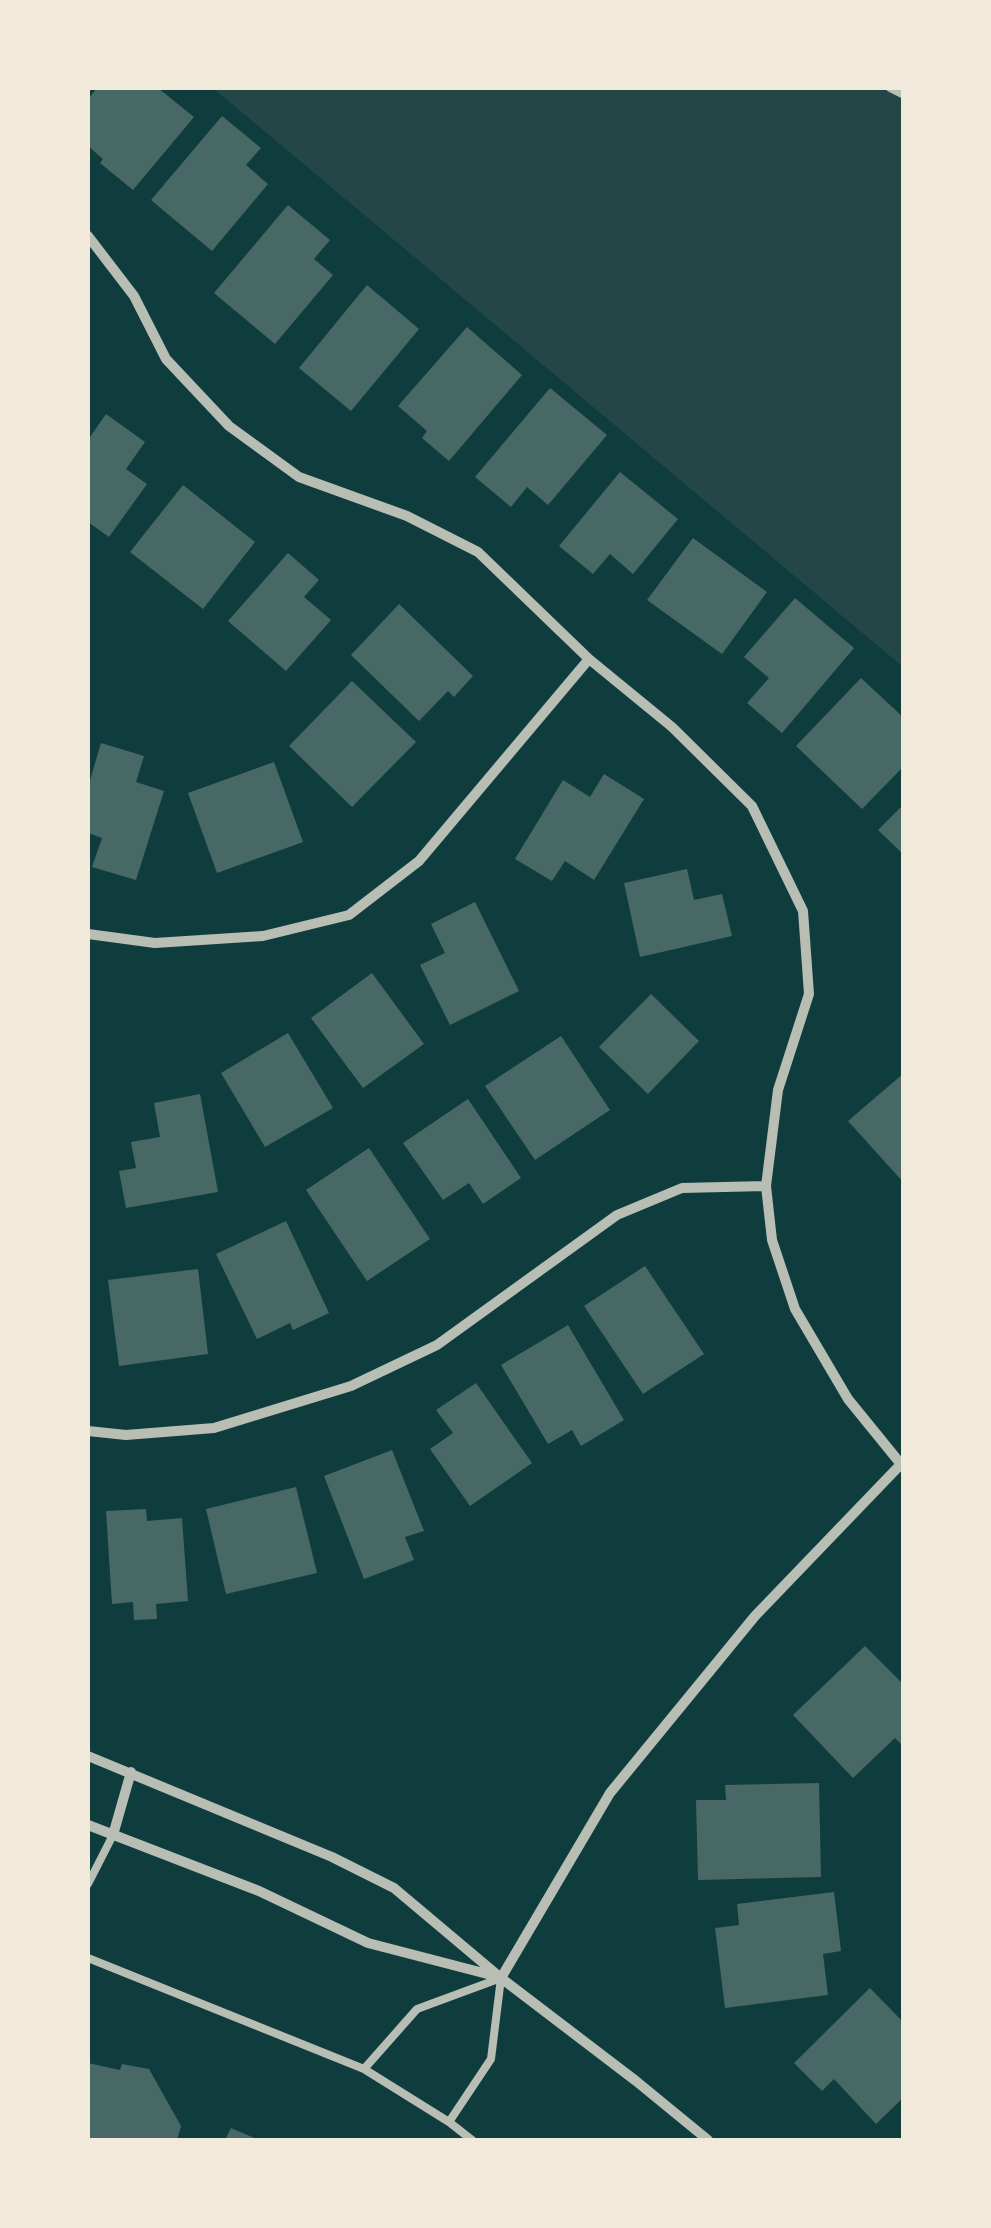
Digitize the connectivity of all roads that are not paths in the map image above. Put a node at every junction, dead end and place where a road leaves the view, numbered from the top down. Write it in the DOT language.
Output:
graph roads {
  1 [pos="890,88"];
  2 [pos="904,95"];
  3 [pos="88,236"];
  4 [pos="589,659"];
  5 [pos="88,934"];
  6 [pos="766,1186"];
  7 [pos="88,1431"];
  8 [pos="902,1462"];
  9 [pos="88,1756"];
  10 [pos="131,1772"];
  11 [pos="88,1825"];
  12 [pos="113,1834"];
  13 [pos="88,1884"];
  14 [pos="88,1958"];
  15 [pos="501,1978"];
  16 [pos="364,2069"];
  17 [pos="449,2122"];
  18 [pos="472,2140"];
  19 [pos="708,2140"];
  1 -- 2 [label="lane"];
  3 -- 4 [label="street"];
  4 -- 5 [label="street"];
  4 -- 6 [label="street"];
  6 -- 7 [label="street"];
  6 -- 8 [label="street"];
  8 -- 15 [label="street"];
  9 -- 10 [label="street"];
  10 -- 12 [label="street"];
  10 -- 15 [label="street"];
  11 -- 12 [label="street"];
  12 -- 13 [label="lane"];
  12 -- 15 [label="street"];
  14 -- 16 [label="lane"];
  15 -- 16 [label="lane"];
  15 -- 17 [label="lane"];
  15 -- 19 [label="street"];
  16 -- 17 [label="lane"];
  17 -- 18 [label="lane"];
}
